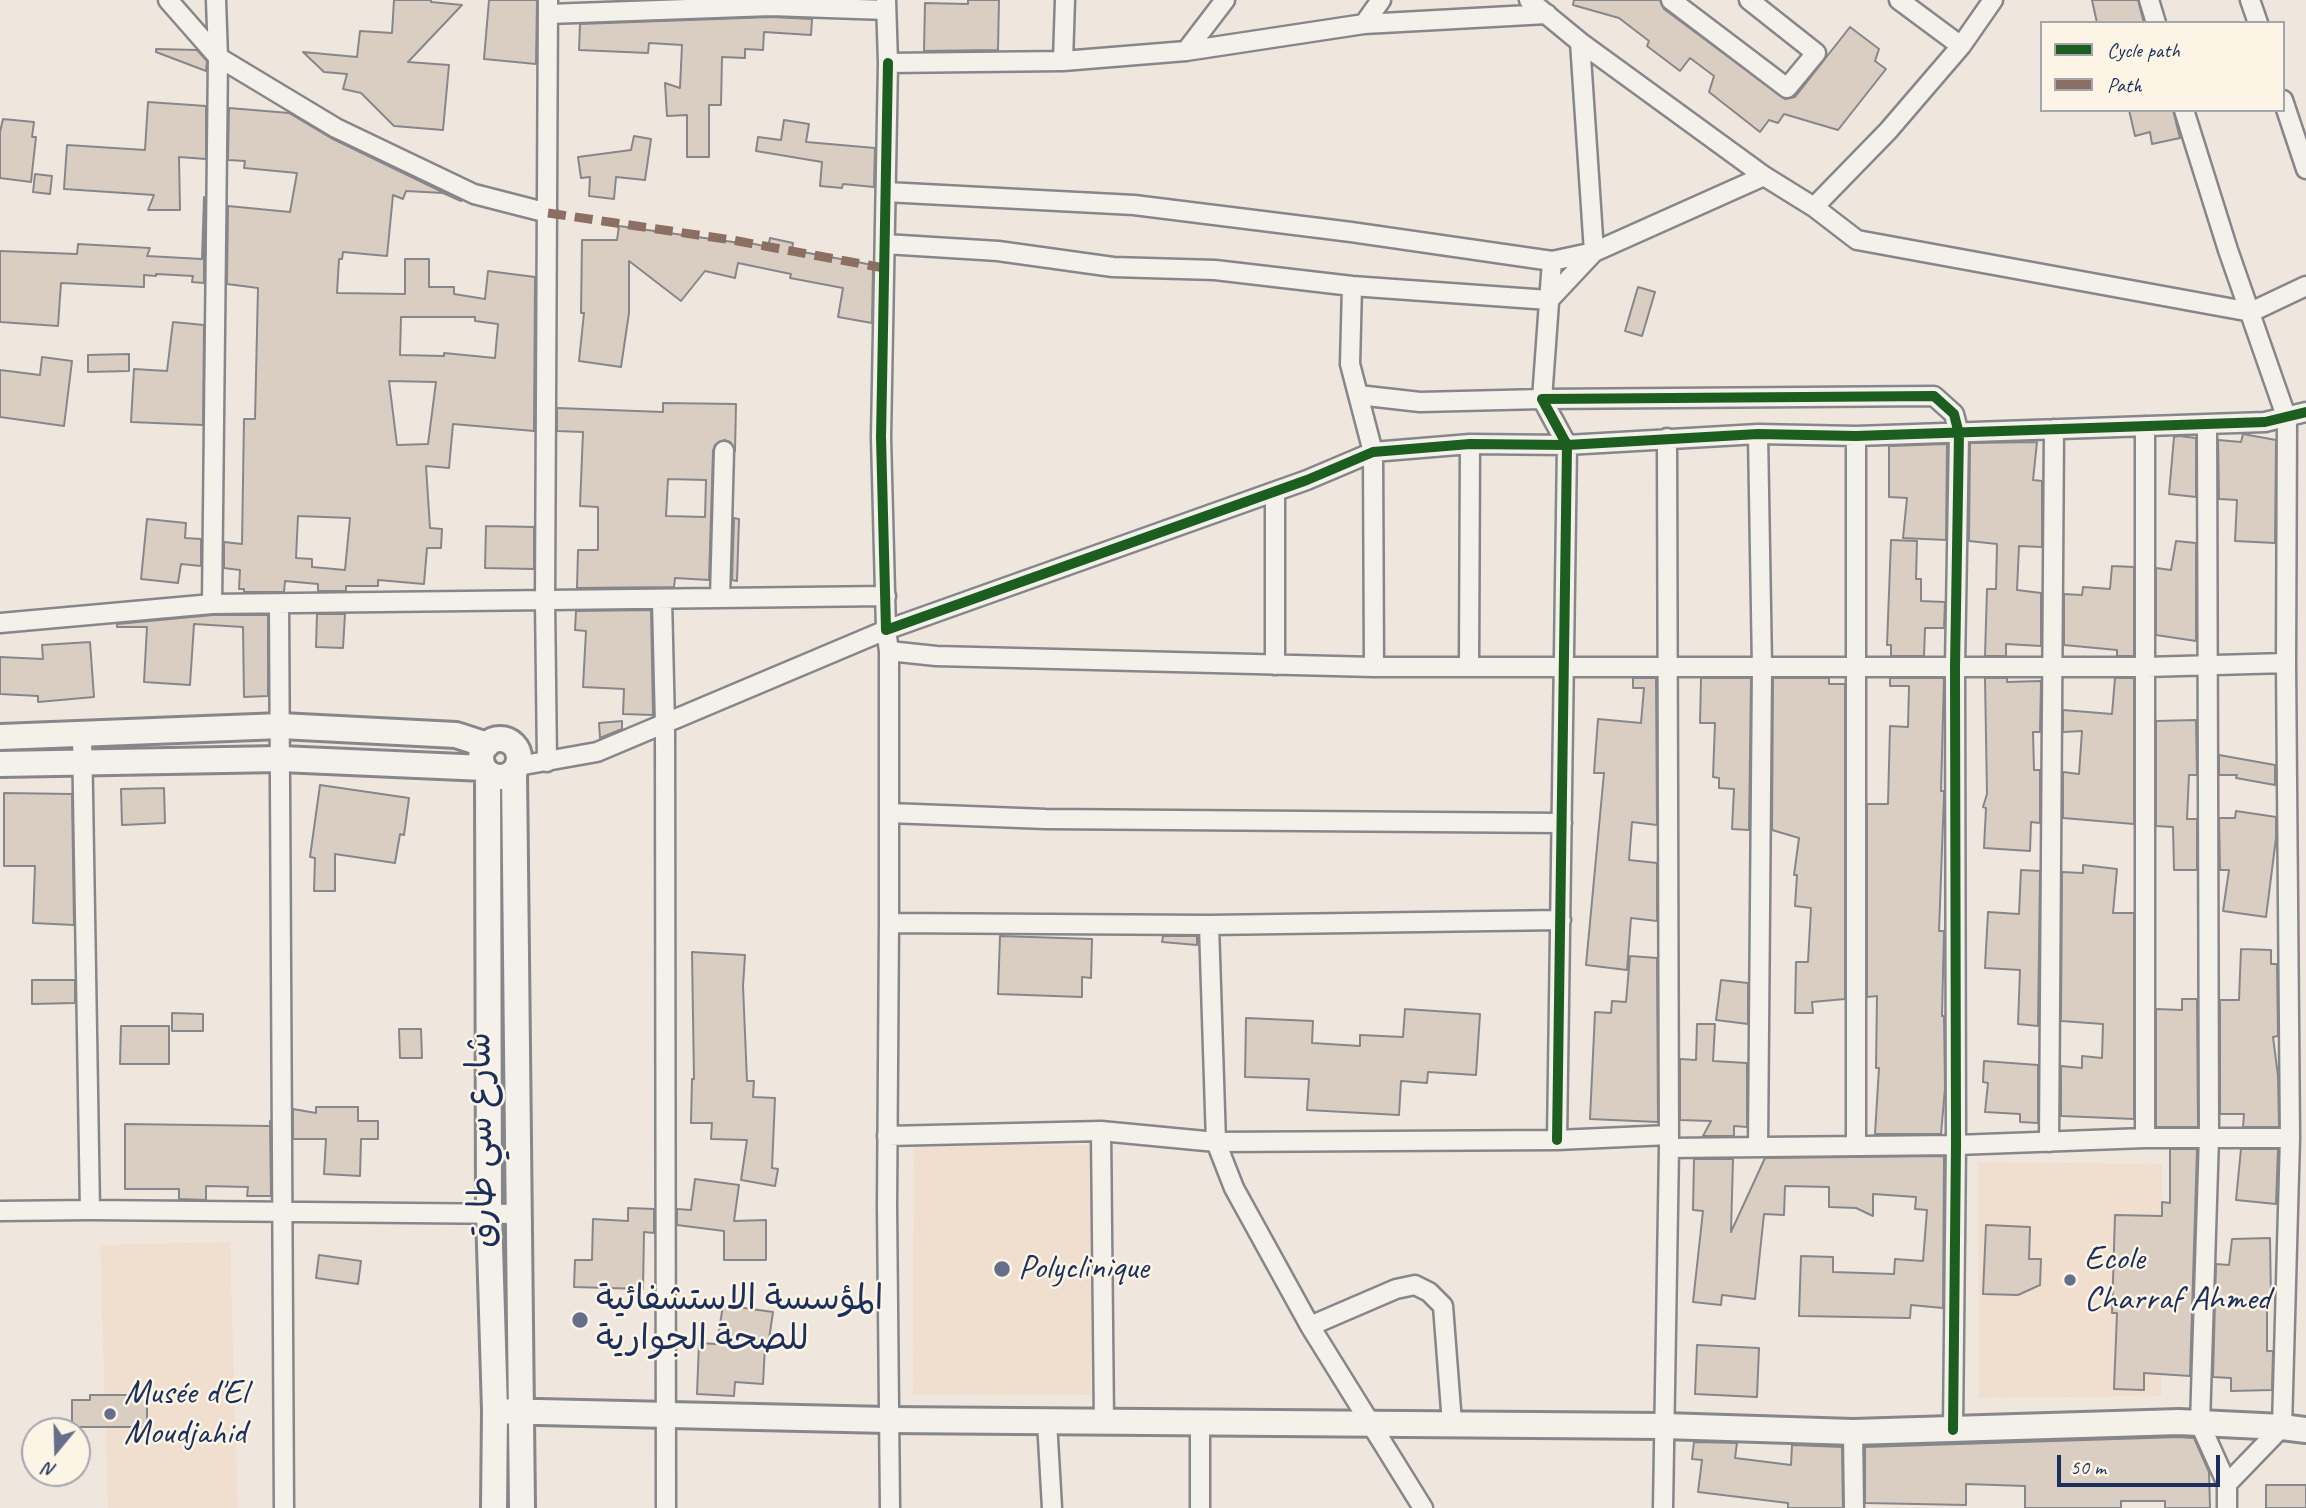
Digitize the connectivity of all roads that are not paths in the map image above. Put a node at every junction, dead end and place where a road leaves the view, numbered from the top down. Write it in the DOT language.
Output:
graph roads {
  1 [pos="168,0"];
  2 [pos="216,0"];
  3 [pos="1065,0"];
  4 [pos="1225,0"];
  5 [pos="1381,0"];
  6 [pos="1529,0"];
  7 [pos="1671,0"];
  8 [pos="1749,0"];
  9 [pos="1899,0"];
  10 [pos="1993,0"];
  11 [pos="2149,0"];
  12 [pos="2250,0"];
  13 [pos="886,5"];
  14 [pos="548,7"];
  15 [pos="1547,14"];
  16 [pos="2156,21"];
  17 [pos="2257,21"];
  18 [pos="1364,24"];
  19 [pos="1580,41"];
  20 [pos="1961,46"];
  21 [pos="1186,51"];
  22 [pos="218,57"];
  23 [pos="1063,61"];
  24 [pos="888,64"];
  25 [pos="2285,106"];
  26 [pos="2185,112"];
  27 [pos="2306,169"];
  28 [pos="1764,176"];
  29 [pos="886,192"];
  30 [pos="1814,207"];
  31 [pos="548,213"];
  32 [pos="885,244"];
  33 [pos="1594,252"];
  34 [pos="1552,261"];
  35 [pos="1352,286"];
  36 [pos="2306,286"];
  37 [pos="1549,300"];
  38 [pos="2251,312"];
  39 [pos="1359,395"];
  40 [pos="1542,399"];
  41 [pos="2306,412"];
  42 [pos="2287,419"];
  43 [pos="2207,424"];
  44 [pos="2146,426"];
  45 [pos="2054,429"];
  46 [pos="1759,434"];
  47 [pos="1959,434"];
  48 [pos="1856,436"];
  49 [pos="1667,438"];
  50 [pos="1470,444"];
  51 [pos="1567,445"];
  52 [pos="724,451"];
  53 [pos="1373,452"];
  54 [pos="1275,492"];
  55 [pos="886,596"];
  56 [pos="720,598"];
  57 [pos="663,599"];
  58 [pos="545,600"];
  59 [pos="212,604"];
  60 [pos="279,604"];
  61 [pos="2287,622"];
  62 [pos="0,623"];
  63 [pos="2306,623"];
  64 [pos="886,630"];
  65 [pos="889,651"];
  66 [pos="2286,663"];
  67 [pos="2209,665"];
  68 [pos="1275,666"];
  69 [pos="1374,667"];
  70 [pos="1469,667"];
  71 [pos="1666,667"];
  72 [pos="1762,667"];
  73 [pos="1856,667"];
  74 [pos="1955,667"];
  75 [pos="2051,667"];
  76 [pos="2146,667"];
  77 [pos="1564,668"];
  78 [pos="665,724"];
  79 [pos="281,726"];
  80 [pos="82,735"];
  81 [pos="0,737"];
  82 [pos="281,759"];
  83 [pos="547,761"];
  84 [pos="82,762"];
  85 [pos="486,762"];
  86 [pos="0,764"];
  87 [pos="516,769"];
  88 [pos="889,813"];
  89 [pos="1562,823"];
  90 [pos="1561,920"];
  91 [pos="889,923"];
  92 [pos="1209,925"];
  93 [pos="1101,1131"];
  94 [pos="887,1136"];
  95 [pos="2209,1137"];
  96 [pos="2145,1138"];
  97 [pos="2290,1138"];
  98 [pos="1557,1140"];
  99 [pos="1216,1142"];
  100 [pos="1669,1142"];
  101 [pos="2049,1142"];
  102 [pos="1956,1145"];
  103 [pos="1856,1146"];
  104 [pos="1758,1147"];
  105 [pos="90,1210"];
  106 [pos="0,1211"];
  107 [pos="281,1213"];
  108 [pos="489,1213"];
  109 [pos="517,1214"];
  110 [pos="1310,1326"];
  111 [pos="495,1411"];
  112 [pos="522,1412"];
  113 [pos="665,1415"];
  114 [pos="887,1420"];
  115 [pos="1047,1421"];
  116 [pos="1104,1422"];
  117 [pos="1200,1423"];
  118 [pos="1371,1423"];
  119 [pos="1452,1423"];
  120 [pos="2200,1424"];
  121 [pos="1664,1426"];
  122 [pos="2294,1428"];
  123 [pos="1953,1430"];
  124 [pos="1853,1432"];
  125 [pos="2227,1484"];
  126 [pos="284,1508"];
  127 [pos="494,1508"];
  128 [pos="522,1508"];
  129 [pos="666,1508"];
  130 [pos="890,1508"];
  131 [pos="1052,1508"];
  132 [pos="1200,1508"];
  133 [pos="1423,1508"];
  134 [pos="1663,1508"];
  135 [pos="1854,1508"];
  136 [pos="2227,1508"];
  1 -- 22 [label="street"];
  2 -- 22 [label="street"];
  3 -- 23 [label="street"];
  4 -- 21 [label="street"];
  5 -- 18 [label="street"];
  6 -- 15 [label="street"];
  7 -- 8 [label="street"];
  9 -- 20 [label="street"];
  10 -- 20 [label="street"];
  11 -- 16 [label="street"];
  12 -- 17 [label="street"];
  13 -- 14 [label="street"];
  13 -- 24 [label="street"];
  14 -- 31 [label="street"];
  15 -- 18 [label="street"];
  15 -- 19 [label="street"];
  18 -- 21 [label="street"];
  19 -- 28 [label="street"];
  19 -- 33 [label="street"];
  20 -- 30 [label="street"];
  21 -- 23 [label="street"];
  22 -- 31 [label="street"];
  22 -- 59 [label="street"];
  23 -- 24 [label="street"];
  24 -- 29 [label="street"];
  25 -- 27 [label="street"];
  26 -- 38 [label="street"];
  28 -- 30 [label="street"];
  28 -- 33 [label="street"];
  29 -- 32 [label="street"];
  29 -- 34 [label="street"];
  30 -- 38 [label="street"];
  31 -- 58 [label="street"];
  32 -- 35 [label="street"];
  32 -- 55 [label="street"];
  33 -- 34 [label="street"];
  33 -- 37 [label="street"];
  34 -- 37 [label="street"];
  35 -- 37 [label="street"];
  35 -- 39 [label="street"];
  36 -- 38 [label="street"];
  37 -- 40 [label="street"];
  38 -- 42 [label="street"];
  39 -- 40 [label="street"];
  39 -- 53 [label="street"];
  40 -- 47 [label="street"];
  40 -- 51 [label="street"];
  41 -- 42 [label="street"];
  42 -- 43 [label="street"];
  42 -- 61 [label="street"];
  43 -- 44 [label="street"];
  43 -- 67 [label="street"];
  44 -- 45 [label="street"];
  44 -- 76 [label="street"];
  45 -- 47 [label="street"];
  45 -- 75 [label="street"];
  46 -- 48 [label="street"];
  46 -- 49 [label="street"];
  46 -- 72 [label="street"];
  47 -- 48 [label="street"];
  47 -- 74 [label="street"];
  48 -- 73 [label="street"];
  49 -- 51 [label="street"];
  49 -- 71 [label="street"];
  50 -- 51 [label="street"];
  50 -- 53 [label="street"];
  50 -- 70 [label="street"];
  51 -- 77 [label="street"];
  52 -- 56 [label="street"];
  53 -- 54 [label="street"];
  53 -- 69 [label="street"];
  54 -- 64 [label="street"];
  54 -- 68 [label="street"];
  55 -- 56 [label="street"];
  55 -- 64 [label="street"];
  56 -- 57 [label="street"];
  57 -- 58 [label="street"];
  57 -- 78 [label="street"];
  58 -- 60 [label="street"];
  58 -- 83 [label="street"];
  59 -- 60 [label="street"];
  59 -- 62 [label="street"];
  60 -- 79 [label="street"];
  61 -- 63 [label="street"];
  61 -- 66 [label="street"];
  64 -- 65 [label="street"];
  64 -- 78 [label="street"];
  65 -- 68 [label="street"];
  65 -- 88 [label="street"];
  66 -- 67 [label="street"];
  66 -- 97 [label="street"];
  67 -- 76 [label="street"];
  67 -- 95 [label="street"];
  68 -- 69 [label="street"];
  69 -- 70 [label="street"];
  70 -- 77 [label="street"];
  71 -- 72 [label="street"];
  71 -- 77 [label="street"];
  71 -- 100 [label="street"];
  72 -- 73 [label="street"];
  72 -- 104 [label="street"];
  73 -- 74 [label="street"];
  73 -- 103 [label="street"];
  74 -- 75 [label="street"];
  74 -- 102 [label="street"];
  75 -- 76 [label="street"];
  75 -- 101 [label="street"];
  76 -- 96 [label="street"];
  77 -- 89 [label="street"];
  78 -- 83 [label="street"];
  78 -- 113 [label="street"];
  79 -- 80 [label="street"];
  79 -- 82 [label="street"];
  79 -- 85 [label="street"];
  80 -- 81 [label="street"];
  80 -- 84 [label="street"];
  82 -- 84 [label="street"];
  82 -- 85 [label="street"];
  82 -- 107 [label="street"];
  83 -- 87 [label="street"];
  84 -- 86 [label="street"];
  84 -- 105 [label="street"];
  85 -- 87 [label="street"];
  85 -- 87 [label="street"];
  85 -- 108 [label="street, شارع سي طارق"];
  87 -- 109 [label="street, شارع سي طارق"];
  88 -- 89 [label="street"];
  88 -- 91 [label="street"];
  89 -- 90 [label="street"];
  90 -- 92 [label="street"];
  90 -- 98 [label="street"];
  91 -- 92 [label="street"];
  91 -- 94 [label="street"];
  92 -- 99 [label="street"];
  93 -- 94 [label="street"];
  93 -- 99 [label="street"];
  93 -- 116 [label="street"];
  94 -- 114 [label="street"];
  95 -- 96 [label="street"];
  95 -- 97 [label="street"];
  95 -- 120 [label="street"];
  96 -- 101 [label="street"];
  97 -- 122 [label="street"];
  98 -- 99 [label="street"];
  98 -- 100 [label="street"];
  99 -- 110 [label="street"];
  100 -- 104 [label="street"];
  100 -- 121 [label="street"];
  101 -- 102 [label="street"];
  102 -- 103 [label="street"];
  102 -- 123 [label="street"];
  103 -- 104 [label="street"];
  105 -- 106 [label="street"];
  105 -- 107 [label="street"];
  107 -- 108 [label="street"];
  107 -- 126 [label="street"];
  108 -- 109 [label="street"];
  108 -- 111 [label="street, شارع سي طارق"];
  109 -- 112 [label="street, شارع سي طارق"];
  110 -- 118 [label="street"];
  110 -- 119 [label="street"];
  111 -- 112 [label="street"];
  111 -- 127 [label="street, شارع سي طارق"];
  112 -- 113 [label="street"];
  112 -- 128 [label="street, شارع سي طارق"];
  113 -- 114 [label="street"];
  113 -- 129 [label="street"];
  114 -- 115 [label="street"];
  114 -- 130 [label="street"];
  115 -- 116 [label="street"];
  115 -- 131 [label="street"];
  116 -- 117 [label="street"];
  117 -- 118 [label="street"];
  117 -- 132 [label="street"];
  118 -- 119 [label="street"];
  118 -- 133 [label="street"];
  119 -- 121 [label="street"];
  120 -- 122 [label="street"];
  120 -- 123 [label="street"];
  120 -- 125 [label="street"];
  121 -- 124 [label="street"];
  121 -- 134 [label="street"];
  122 -- 125 [label="street"];
  123 -- 124 [label="street"];
  124 -- 135 [label="street"];
  125 -- 136 [label="street"];
}
